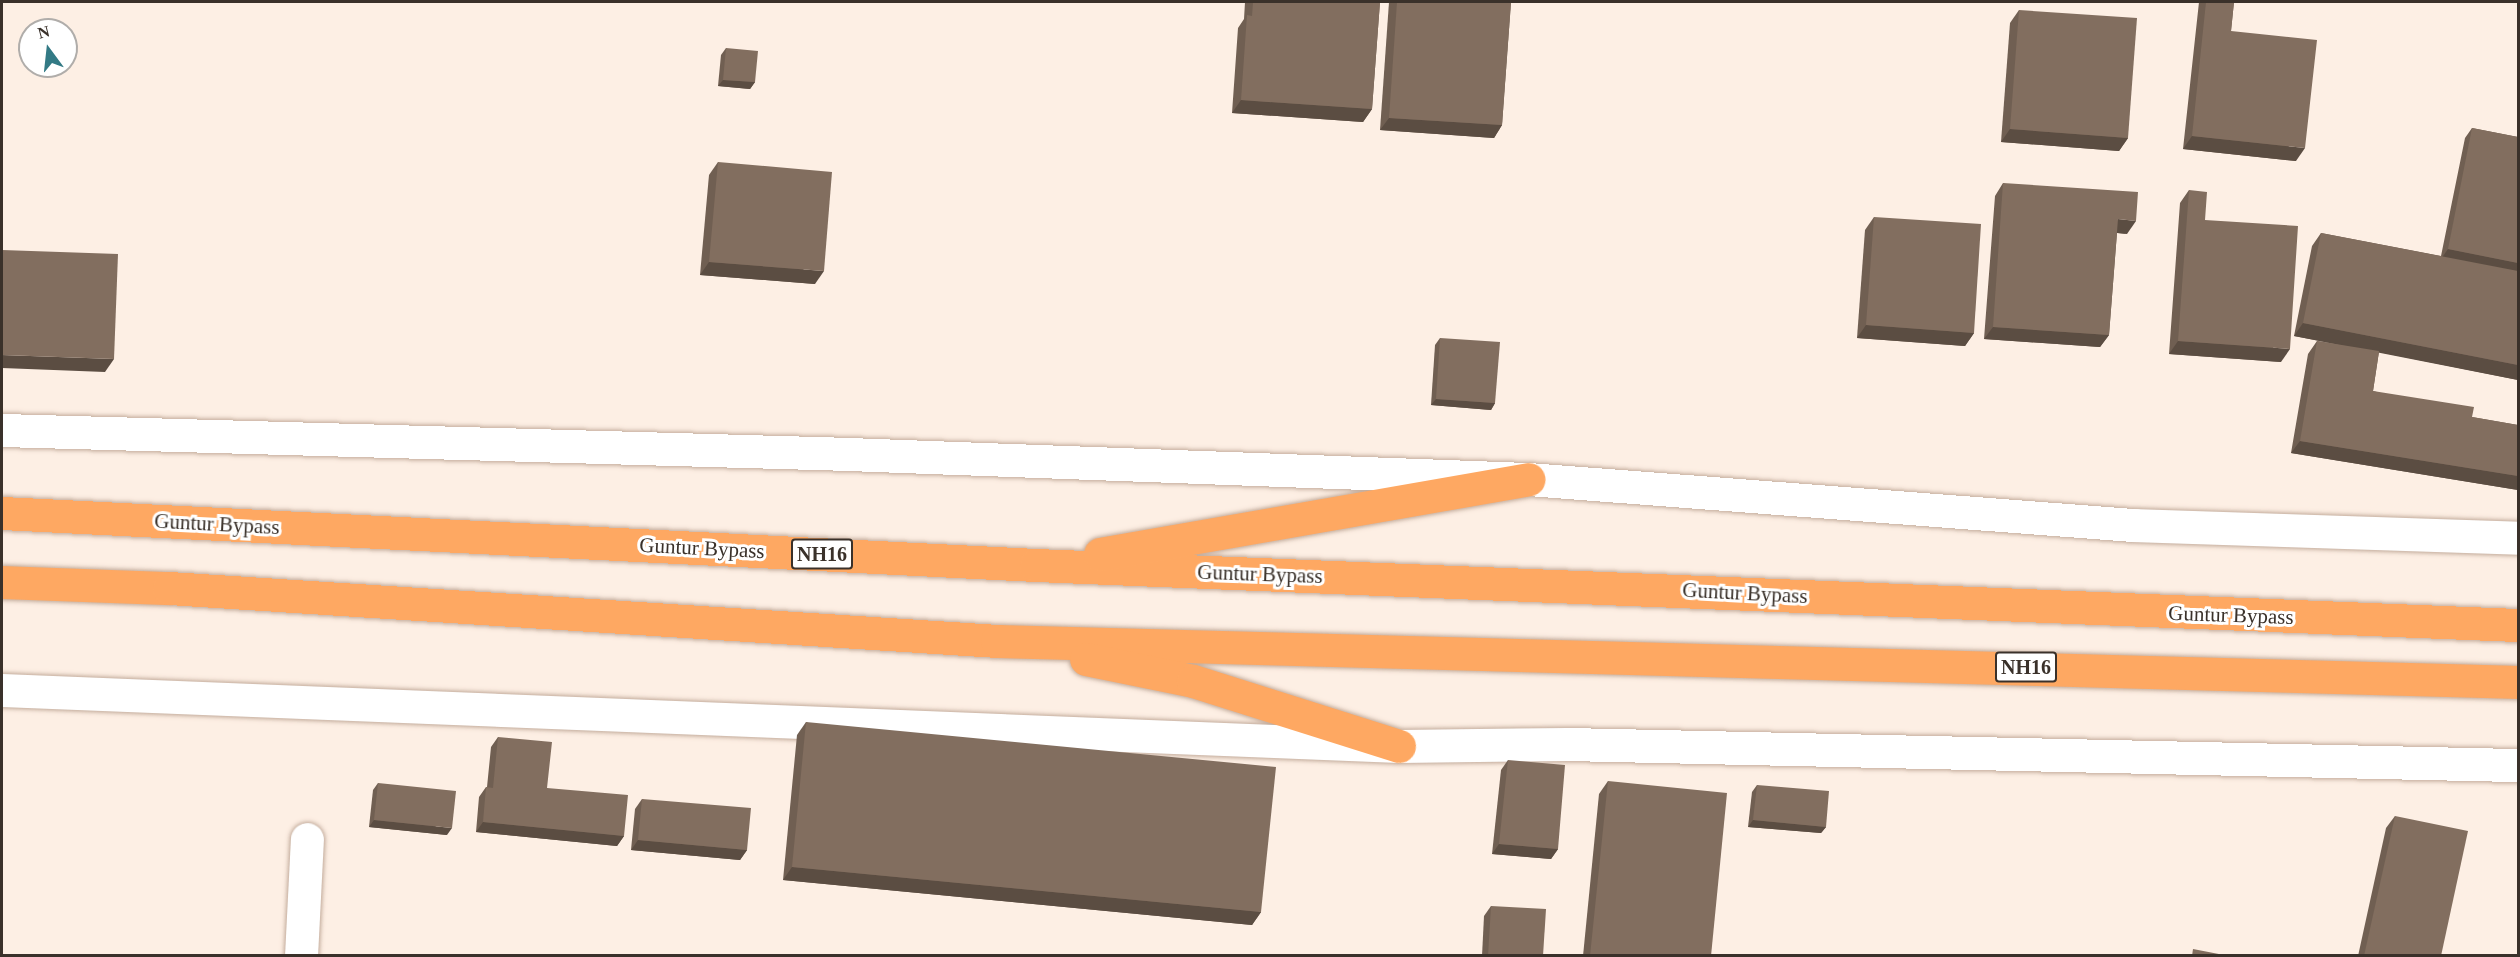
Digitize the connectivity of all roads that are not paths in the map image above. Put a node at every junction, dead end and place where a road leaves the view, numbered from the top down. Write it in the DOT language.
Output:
graph roads {
  1 [pos="2,430"];
  2 [pos="1528,479"];
  3 [pos="2,513"];
  4 [pos="2518,538"];
  5 [pos="1036,565"];
  6 [pos="2,582"];
  7 [pos="2518,625"];
  8 [pos="997,641"];
  9 [pos="2518,682"];
  10 [pos="2,690"];
  11 [pos="1399,746"];
  12 [pos="2518,765"];
  13 [pos="307,839"];
  14 [pos="301,956"];
  1 -- 2 [label="street"];
  2 -- 4 [label="street"];
  2 -- 5 [label="highway"];
  3 -- 5 [label="highway, Guntur Bypass / NH16"];
  5 -- 7 [label="highway, Guntur Bypass / NH16"];
  6 -- 8 [label="highway, NH16"];
  8 -- 9 [label="highway, NH16"];
  8 -- 11 [label="highway"];
  10 -- 11 [label="street"];
  11 -- 12 [label="street"];
  13 -- 14 [label="street"];
}
